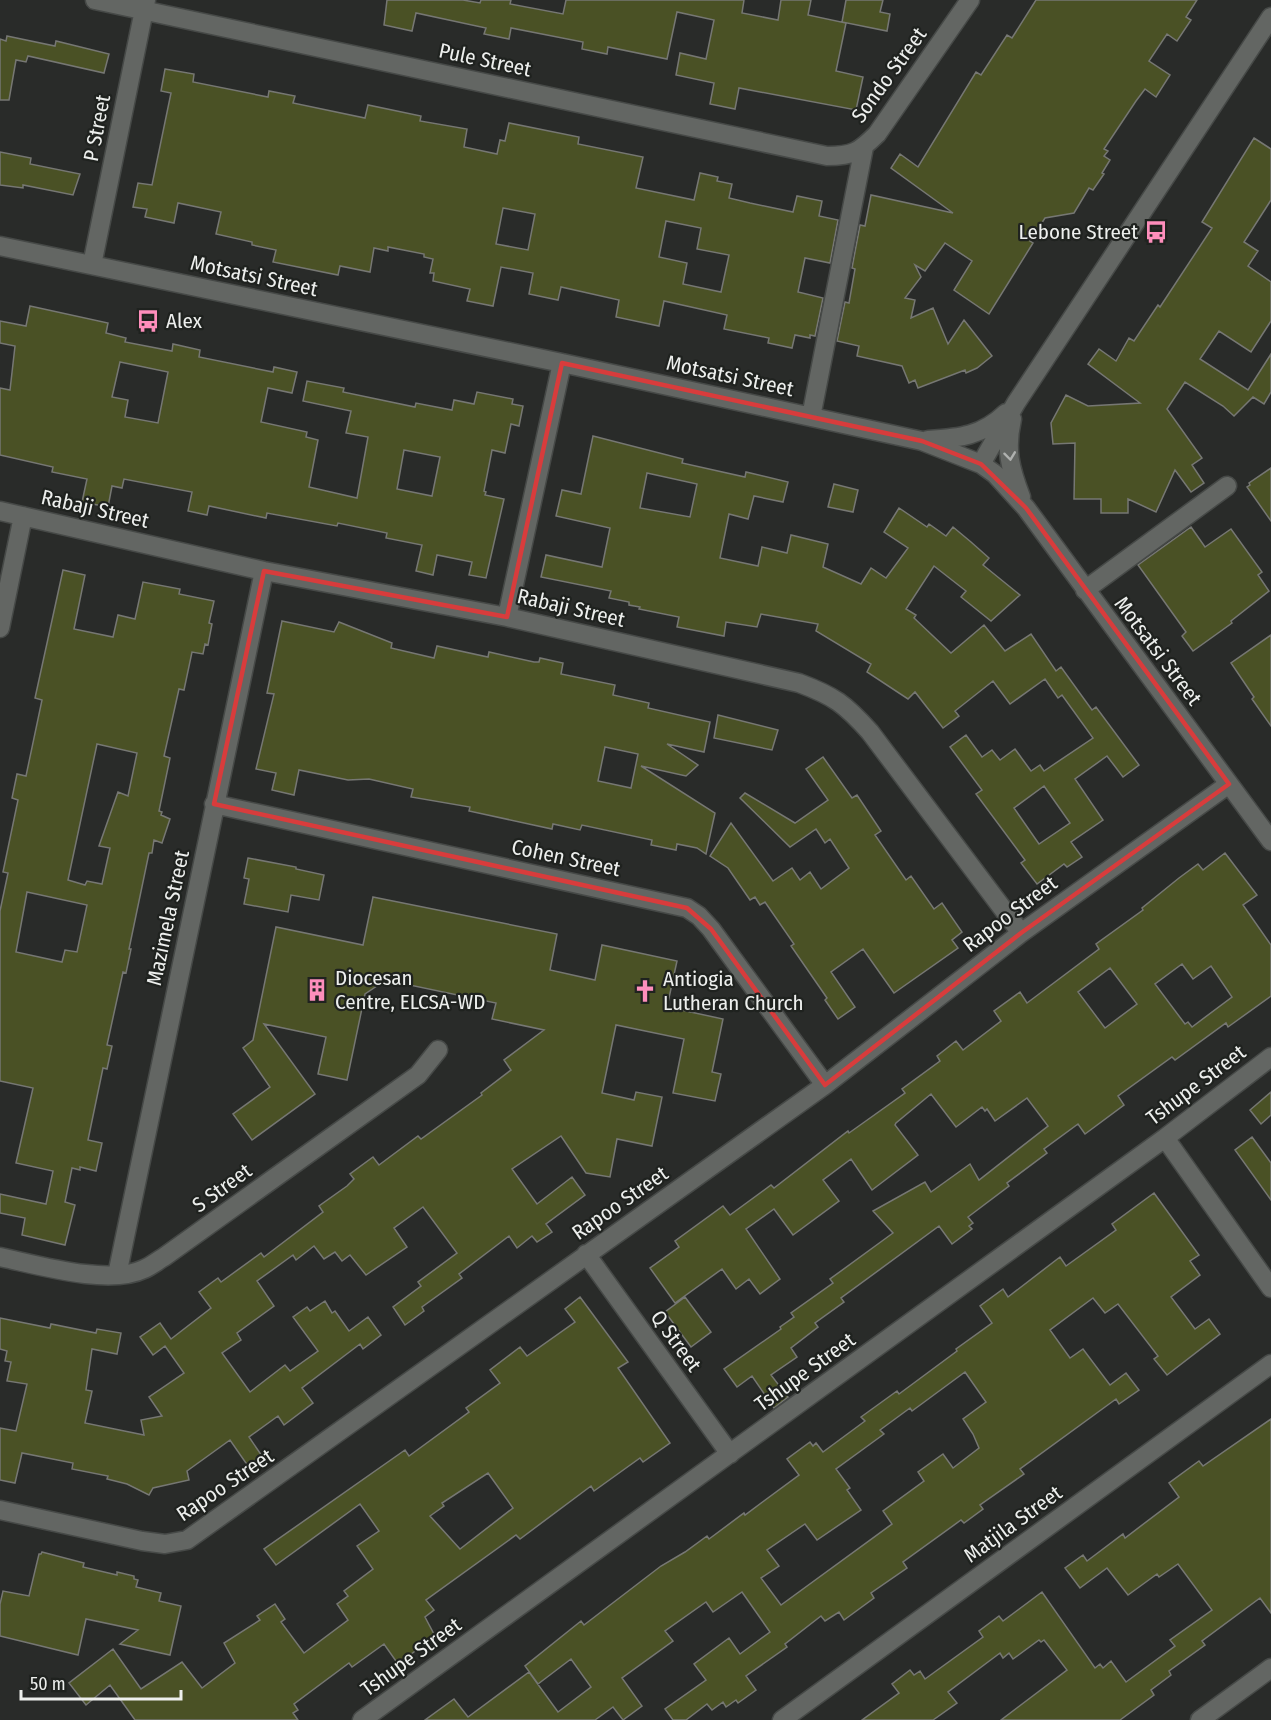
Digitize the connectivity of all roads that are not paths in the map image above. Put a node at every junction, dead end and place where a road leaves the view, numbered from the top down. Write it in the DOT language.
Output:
graph roads {
  1 [pos="95,0"];
  2 [pos="970,0"];
  3 [pos="145,5"];
  4 [pos="1271,17"];
  5 [pos="864,147"];
  6 [pos="0,246"];
  7 [pos="92,265"];
  8 [pos="562,363"];
  9 [pos="1016,403"];
  10 [pos="811,417"];
  11 [pos="922,441"];
  12 [pos="981,464"];
  13 [pos="1227,486"];
  14 [pos="1026,508"];
  15 [pos="0,512"];
  16 [pos="23,516"];
  17 [pos="264,571"];
  18 [pos="1085,590"];
  19 [pos="507,617"];
  20 [pos="0,628"];
  21 [pos="1229,784"];
  22 [pos="214,804"];
  23 [pos="1271,841"];
  24 [pos="1021,933"];
  25 [pos="438,1050"];
  26 [pos="1271,1057"];
  27 [pos="825,1085"];
  28 [pos="1165,1138"];
  29 [pos="586,1254"];
  30 [pos="0,1257"];
  31 [pos="117,1275"];
  32 [pos="1271,1288"];
  33 [pos="1271,1364"];
  34 [pos="730,1454"];
  35 [pos="0,1510"];
  36 [pos="1271,1668"];
  37 [pos="362,1720"];
  38 [pos="782,1720"];
  39 [pos="1200,1720"];
  1 -- 3 [label="street, Pule Street"];
  2 -- 5 [label="street, Sondo Street"];
  3 -- 5 [label="street, Pule Street"];
  3 -- 7 [label="street, P Street"];
  4 -- 9 [label="street"];
  5 -- 10 [label="street"];
  6 -- 7 [label="street, Motsatsi Street"];
  7 -- 8 [label="street, Motsatsi Street"];
  8 -- 10 [label="street, Motsatsi Street"];
  8 -- 19 [label="street"];
  9 -- 11 [label="street"];
  9 -- 12 [label="street"];
  9 -- 14 [label="street, one-way"];
  10 -- 11 [label="street, Motsatsi Street"];
  11 -- 12 [label="street, Motsatsi Street"];
  12 -- 14 [label="street, Motsatsi Street"];
  13 -- 18 [label="street"];
  14 -- 18 [label="street, Motsatsi Street"];
  15 -- 16 [label="street, Rabaji Street"];
  16 -- 17 [label="street, Rabaji Street"];
  16 -- 20 [label="street"];
  17 -- 19 [label="street, Rabaji Street"];
  17 -- 22 [label="street, Mazimela Street"];
  18 -- 21 [label="street, Motsatsi Street"];
  19 -- 24 [label="street, Rabaji Street"];
  21 -- 23 [label="street, Motsatsi Street"];
  21 -- 24 [label="street, Rapoo Street"];
  22 -- 27 [label="street, Cohen Street"];
  22 -- 31 [label="street, Mazimela Street"];
  24 -- 27 [label="street, Rapoo Street"];
  25 -- 31 [label="street, S Street"];
  26 -- 28 [label="street, Tshupe Street"];
  27 -- 29 [label="street, Rapoo Street"];
  28 -- 32 [label="street"];
  28 -- 34 [label="street, Tshupe Street"];
  29 -- 34 [label="street, Q Street"];
  29 -- 35 [label="street, Rapoo Street"];
  30 -- 31 [label="street, S Street"];
  33 -- 38 [label="street, Matjila Street"];
  34 -- 37 [label="street, Tshupe Street"];
  36 -- 39 [label="street"];
}
